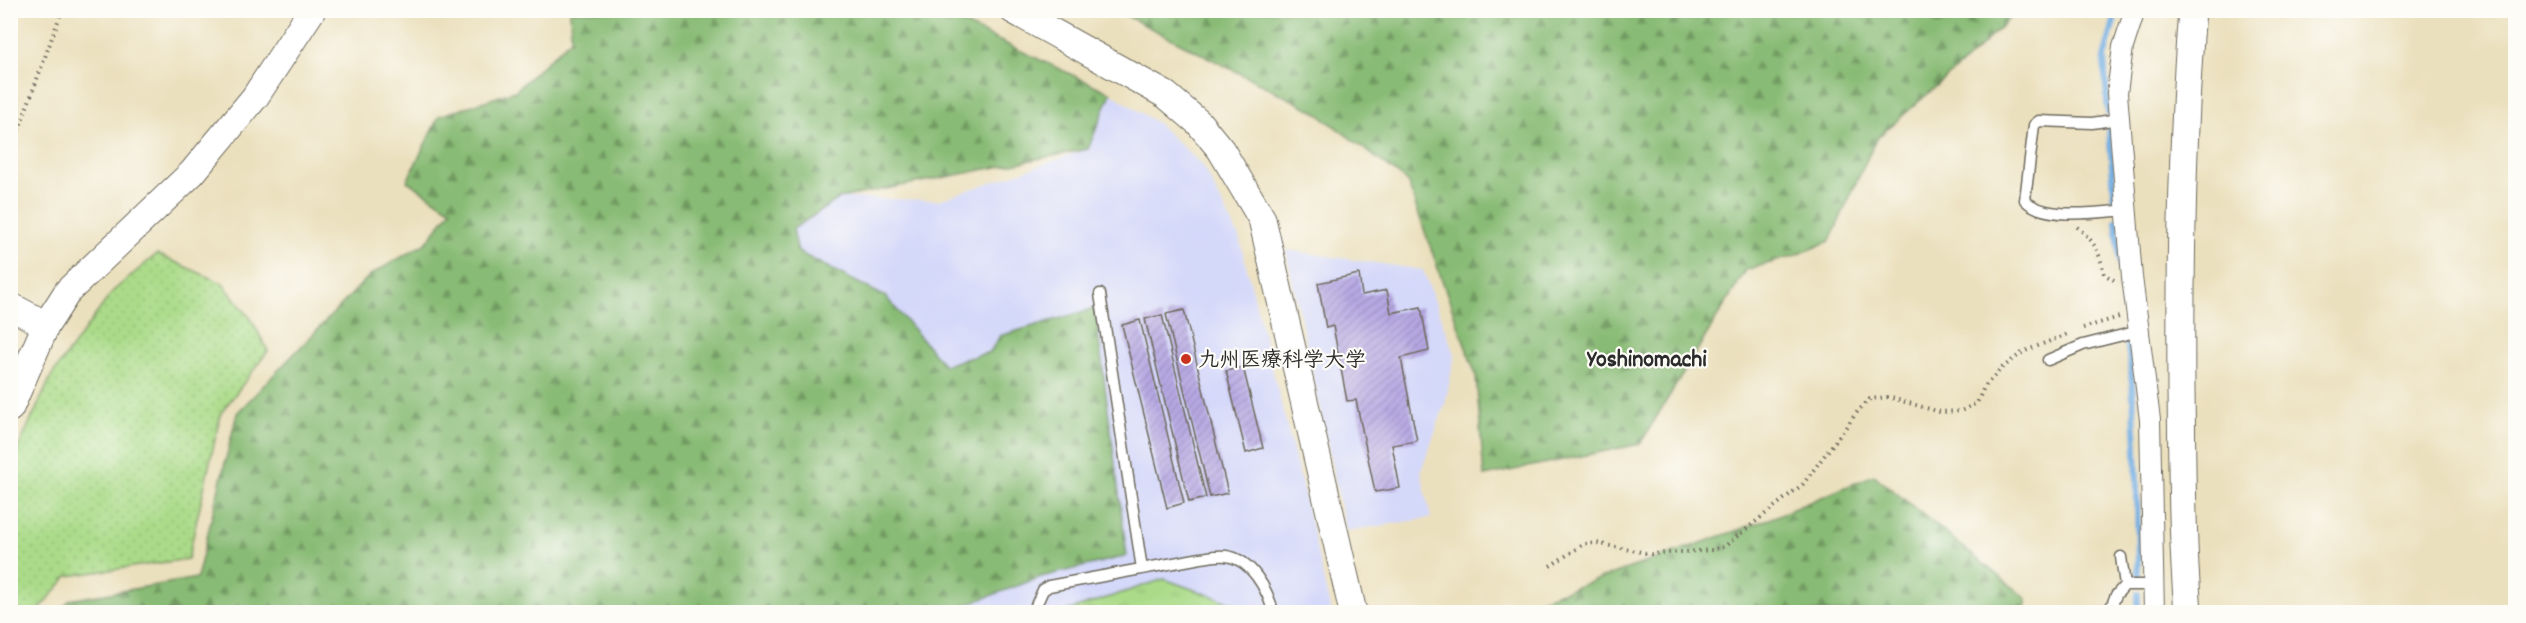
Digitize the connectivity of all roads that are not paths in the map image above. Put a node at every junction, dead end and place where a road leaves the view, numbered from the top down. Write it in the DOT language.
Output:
graph roads {
  1 [pos="312,10"];
  2 [pos="1012,10"];
  3 [pos="2135,10"];
  4 [pos="2192,10"];
  5 [pos="2119,119"];
  6 [pos="2128,210"];
  7 [pos="1100,294"];
  8 [pos="10,306"];
  9 [pos="46,325"];
  10 [pos="2139,331"];
  11 [pos="2048,360"];
  12 [pos="10,408"];
  13 [pos="2121,557"];
  14 [pos="1142,569"];
  15 [pos="2125,585"];
  16 [pos="2153,585"];
  17 [pos="1033,612"];
  18 [pos="1273,612"];
  19 [pos="1353,612"];
  20 [pos="2109,612"];
  21 [pos="2154,612"];
  22 [pos="2188,612"];
  1 -- 9 [label="street"];
  2 -- 19 [label="street"];
  3 -- 5 [label="street"];
  4 -- 22 [label="street"];
  5 -- 6 [label="street"];
  5 -- 6 [label="lane"];
  6 -- 10 [label="street"];
  7 -- 14 [label="lane"];
  8 -- 9 [label="street"];
  9 -- 12 [label="street"];
  10 -- 11 [label="lane"];
  10 -- 16 [label="street"];
  13 -- 15 [label="lane"];
  14 -- 17 [label="lane"];
  14 -- 18 [label="lane"];
  15 -- 16 [label="lane"];
  15 -- 20 [label="lane"];
  16 -- 21 [label="street"];
}
